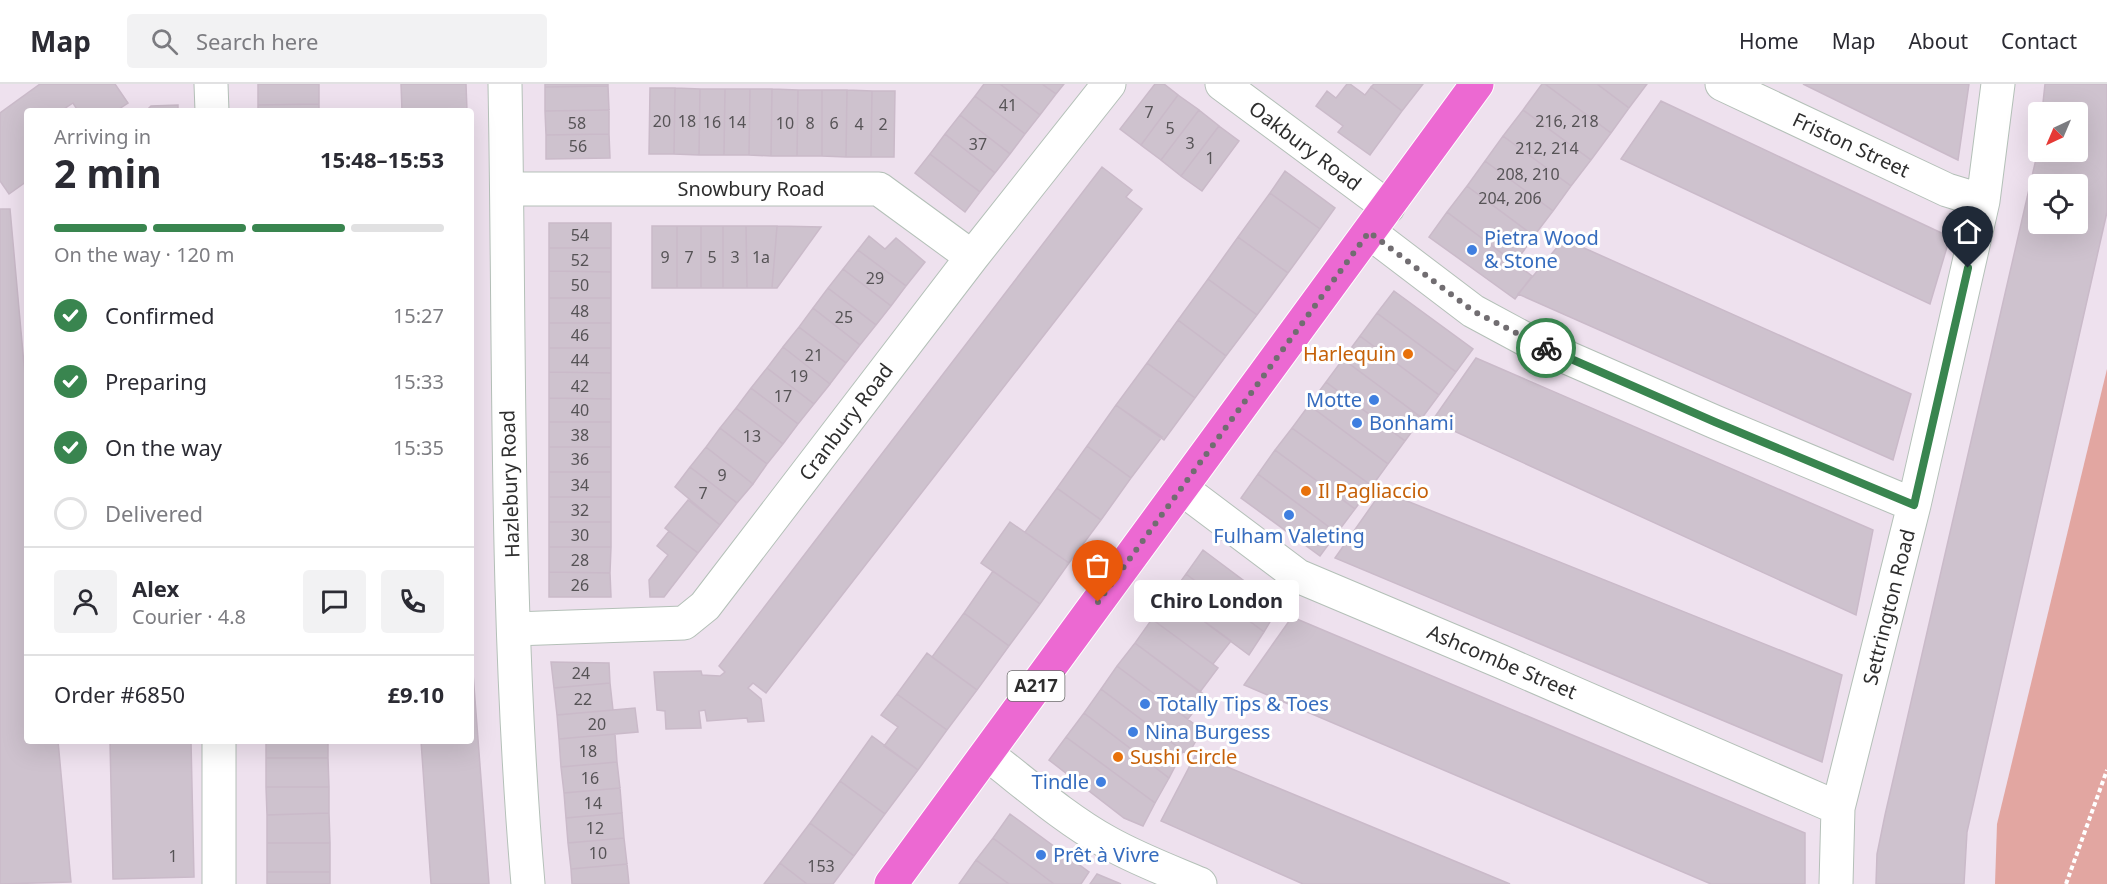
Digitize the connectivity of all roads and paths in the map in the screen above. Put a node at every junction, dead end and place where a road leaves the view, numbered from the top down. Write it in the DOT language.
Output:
graph roads {
  1 [pos="211,84"];
  2 [pos="505,84"];
  3 [pos="1109,84"];
  4 [pos="1222,84"];
  5 [pos="1477,84"];
  6 [pos="1722,84"];
  7 [pos="1998,84"];
  8 [pos="212,108"];
  9 [pos="507,189"];
  10 [pos="1983,201"];
  11 [pos="1378,219"];
  12 [pos="972,257"];
  13 [pos="1181,488"];
  14 [pos="1914,505"];
  15 [pos="514,629"];
  16 [pos="219,744"];
  17 [pos="987,754"];
  18 [pos="2107,770"];
  19 [pos="1838,808"];
  20 [pos="219,884"];
  21 [pos="528,884"];
  22 [pos="891,884"];
  23 [pos="1200,884"];
  24 [pos="1836,884"];
  25 [pos="2066,884"];
  1 -- 8 [label="street"];
  2 -- 9 [label="street, Hazlebury Road"];
  3 -- 12 [label="street, Cranbury Road"];
  4 -- 11 [label="street, Oakbury Road"];
  5 -- 11 [label="main road, A217"];
  6 -- 10 [label="street, Friston Street"];
  7 -- 10 [label="street, Settrington Road"];
  9 -- 12 [label="street, Snowbury Road"];
  9 -- 15 [label="street, Hazlebury Road"];
  10 -- 14 [label="street, Settrington Road"];
  11 -- 13 [label="main road, A217"];
  11 -- 14 [label="street, Oakbury Road"];
  12 -- 15 [label="street, Cranbury Road"];
  13 -- 17 [label="main road, A217"];
  13 -- 19 [label="street, Ashcombe Street"];
  14 -- 19 [label="street, Settrington Road"];
  15 -- 21 [label="street, Hazlebury Road"];
  16 -- 20 [label="street"];
  17 -- 22 [label="main road, A217"];
  17 -- 23 [label="street"];
  18 -- 25 [label="path"];
  19 -- 24 [label="street, Settrington Road"];
}
